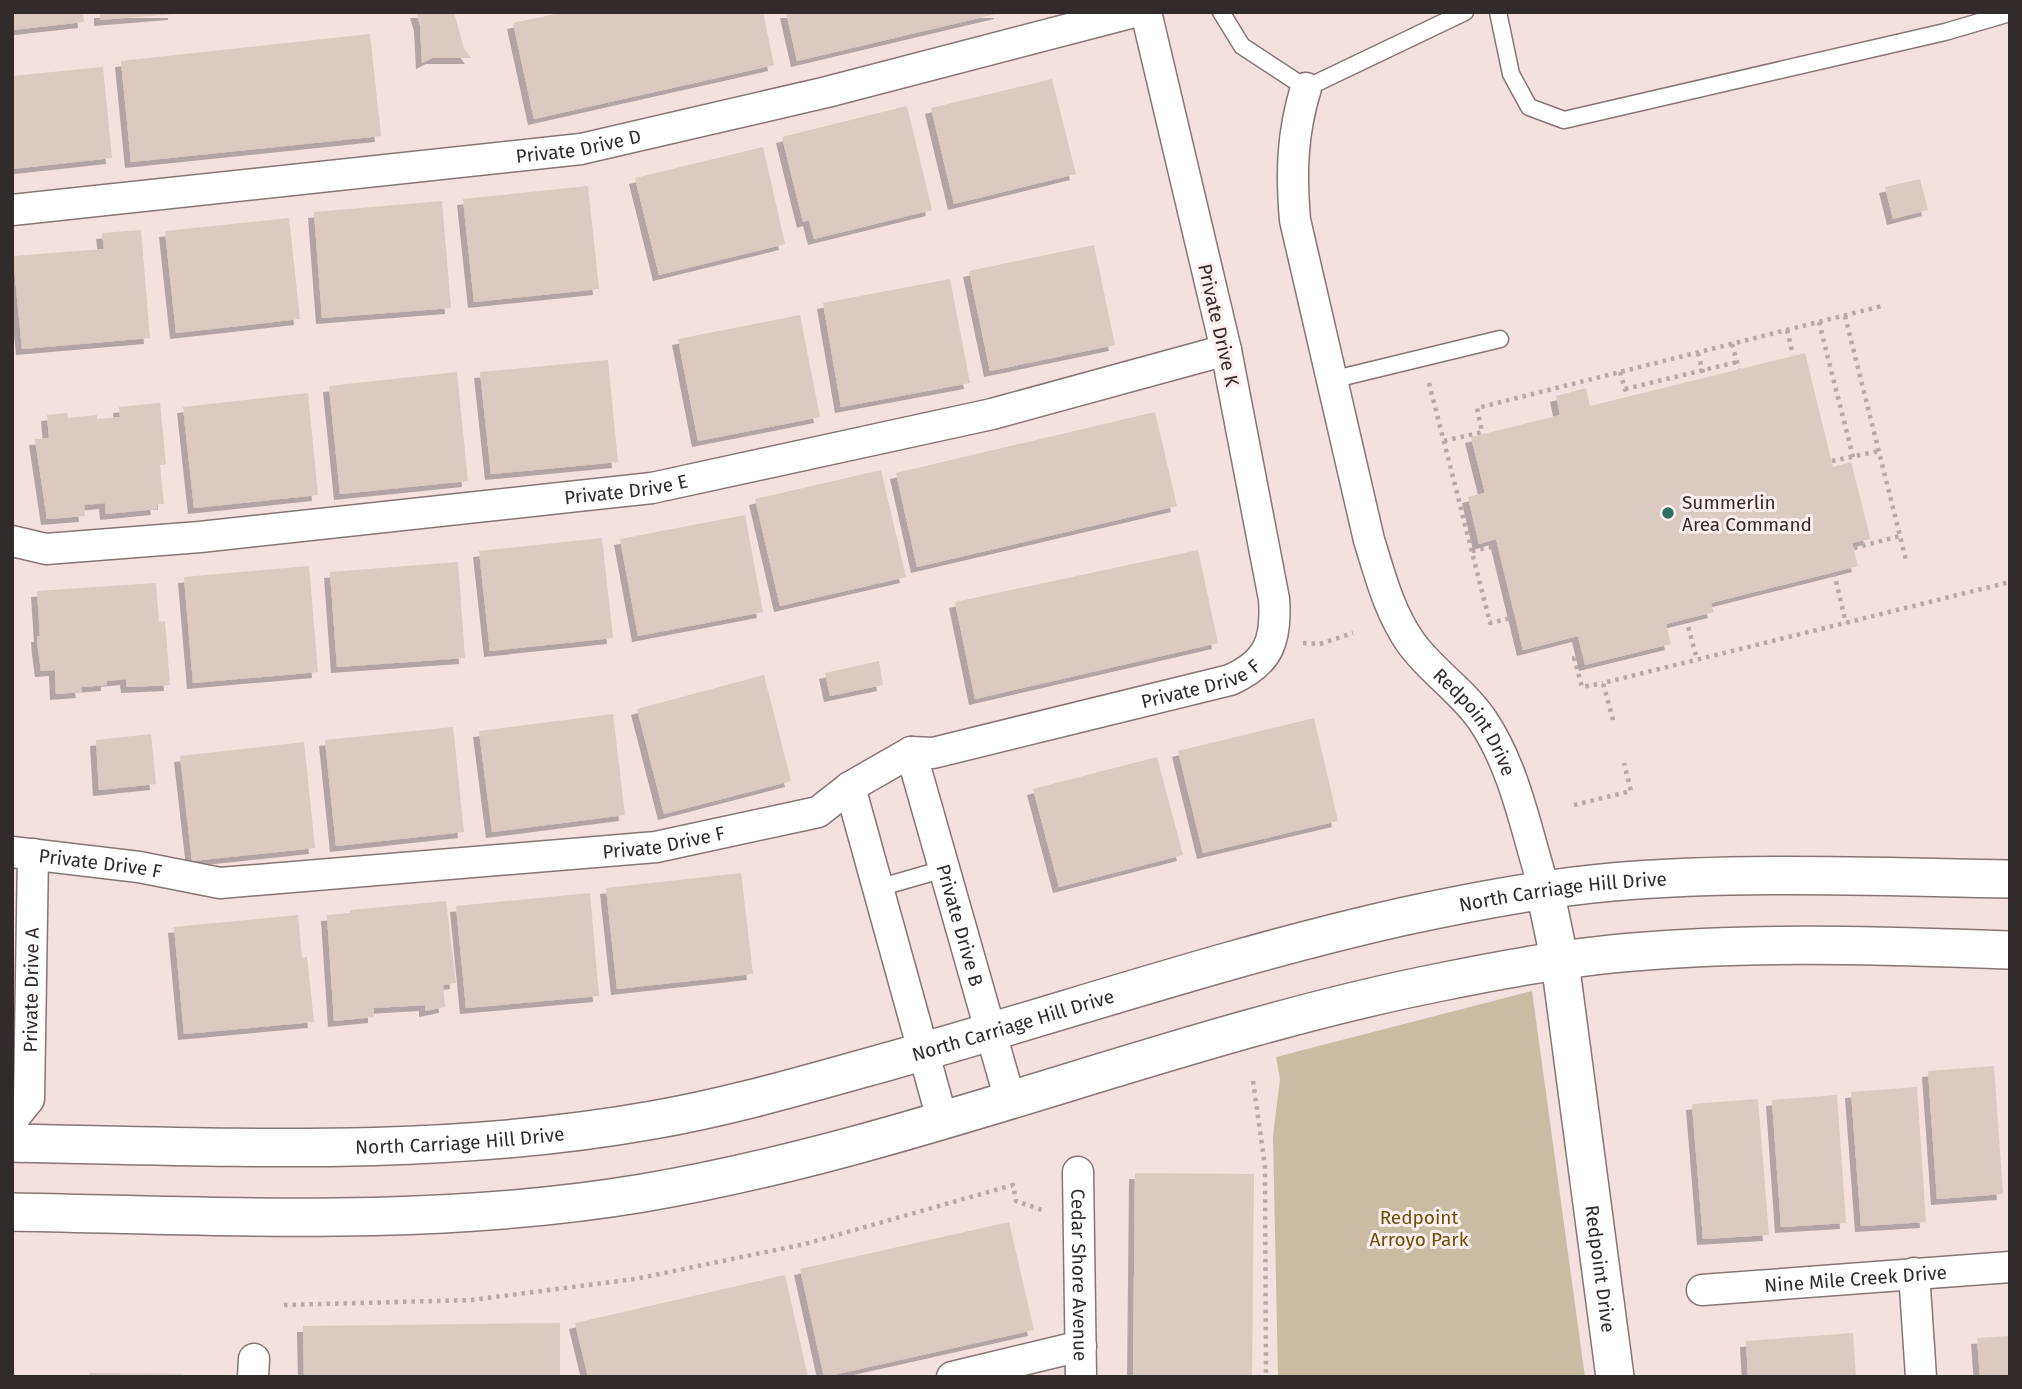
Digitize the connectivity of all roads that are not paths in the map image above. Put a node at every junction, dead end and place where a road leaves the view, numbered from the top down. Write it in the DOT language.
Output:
graph roads {
  1 [pos="1134,12"];
  2 [pos="1146,12"];
  3 [pos="1222,12"];
  4 [pos="1465,12"];
  5 [pos="1498,12"];
  6 [pos="2010,13"];
  7 [pos="1431,20"];
  8 [pos="1306,88"];
  9 [pos="12,211"];
  10 [pos="1500,339"];
  11 [pos="1226,349"];
  12 [pos="1331,380"];
  13 [pos="12,541"];
  14 [pos="1286,641"];
  15 [pos="911,752"];
  16 [pos="850,786"];
  17 [pos="23,853"];
  18 [pos="944,869"];
  19 [pos="2010,879"];
  20 [pos="878,888"];
  21 [pos="1545,891"];
  22 [pos="2010,950"];
  23 [pos="22,957"];
  24 [pos="1560,962"];
  25 [pos="990,1033"];
  26 [pos="924,1052"];
  27 [pos="1010,1100"];
  28 [pos="942,1119"];
  29 [pos="12,1120"];
  30 [pos="12,1143"];
  31 [pos="1079,1172"];
  32 [pos="12,1212"];
  33 [pos="2010,1267"];
  34 [pos="1914,1273"];
  35 [pos="1702,1290"];
  36 [pos="1081,1346"];
  37 [pos="952,1377"];
  38 [pos="1081,1377"];
  39 [pos="1615,1377"];
  40 [pos="1921,1377"];
  1 -- 9 [label="street, Private Drive D"];
  2 -- 11 [label="street, Private Drive K"];
  3 -- 8 [label="lane"];
  4 -- 7 [label="lane"];
  5 -- 6 [label="lane"];
  7 -- 8 [label="lane"];
  8 -- 12 [label="street, Redpoint Drive"];
  10 -- 12 [label="lane"];
  11 -- 13 [label="street, Private Drive E"];
  11 -- 14 [label="street, Private Drive K"];
  12 -- 21 [label="street, Redpoint Drive"];
  14 -- 15 [label="street, Private Drive F"];
  15 -- 16 [label="street, Private Drive F"];
  15 -- 18 [label="street, Private Drive B"];
  16 -- 17 [label="street, Private Drive F"];
  16 -- 20 [label="street"];
  17 -- 23 [label="street, Private Drive A"];
  18 -- 20 [label="lane"];
  18 -- 25 [label="street, Private Drive B"];
  19 -- 21 [label="street, North Carriage Hill Drive"];
  20 -- 26 [label="street"];
  21 -- 24 [label="street, Redpoint Drive"];
  21 -- 25 [label="street, North Carriage Hill Drive"];
  22 -- 24 [label="street"];
  23 -- 29 [label="street, Private Drive A"];
  24 -- 27 [label="street"];
  24 -- 39 [label="street, Redpoint Drive"];
  25 -- 26 [label="street, North Carriage Hill Drive"];
  25 -- 27 [label="street, Private Drive B"];
  26 -- 28 [label="street"];
  26 -- 30 [label="street, North Carriage Hill Drive"];
  27 -- 28 [label="street"];
  28 -- 32 [label="street"];
  31 -- 36 [label="street, Cedar Shore Avenue"];
  33 -- 34 [label="street, Nine Mile Creek Drive"];
  34 -- 35 [label="street, Nine Mile Creek Drive"];
  34 -- 40 [label="street"];
  36 -- 37 [label="street"];
  36 -- 38 [label="street, Cedar Shore Avenue"];
}
